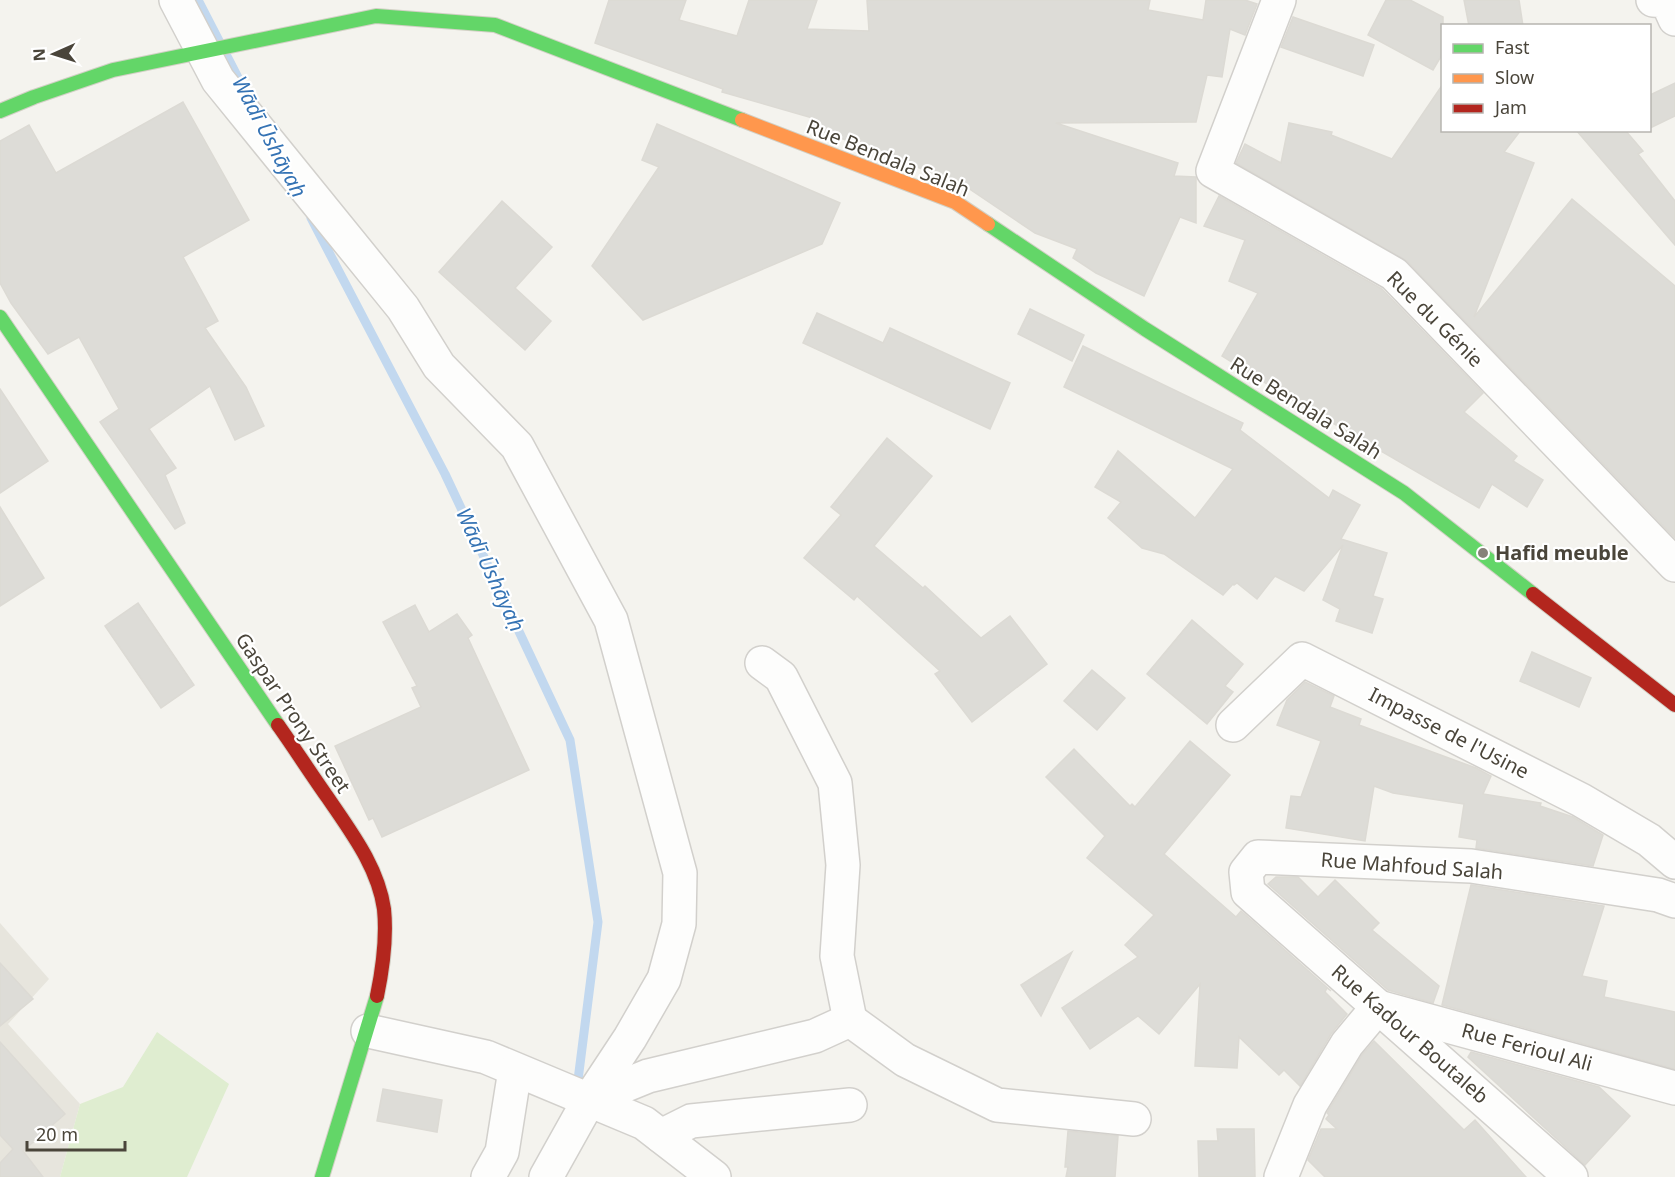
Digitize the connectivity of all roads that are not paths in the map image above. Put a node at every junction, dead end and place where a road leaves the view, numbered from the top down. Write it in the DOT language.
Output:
graph roads {
  1 [pos="176,0"];
  2 [pos="1280,0"];
  3 [pos="1653,0"];
  4 [pos="396,8"];
  5 [pos="1675,19"];
  6 [pos="204,52"];
  7 [pos="0,111"];
  8 [pos="0,317"];
  9 [pos="1675,565"];
  10 [pos="762,663"];
  11 [pos="1675,705"];
  12 [pos="1233,725"];
  13 [pos="1675,862"];
  14 [pos="1248,892"];
  15 [pos="1675,901"];
  16 [pos="1378,1006"];
  17 [pos="850,1020"];
  18 [pos="368,1031"];
  19 [pos="516,1070"];
  20 [pos="1675,1088"];
  21 [pos="589,1100"];
  22 [pos="850,1105"];
  23 [pos="1134,1119"];
  24 [pos="661,1136"];
  25 [pos="326,1177"];
  26 [pos="488,1177"];
  27 [pos="546,1177"];
  28 [pos="714,1177"];
  29 [pos="1281,1177"];
  30 [pos="1571,1177"];
  1 -- 6 [label="street"];
  2 -- 9 [label="street, Rue du Génie"];
  3 -- 5 [label="street"];
  4 -- 6 [label="street, Rue Bendala Salah"];
  4 -- 11 [label="street, Rue Bendala Salah"];
  6 -- 7 [label="street, Rue Bendala Salah"];
  6 -- 21 [label="street"];
  8 -- 18 [label="street, Gaspar Prony Street"];
  10 -- 17 [label="street"];
  12 -- 13 [label="street, Impasse de l'Usine"];
  14 -- 15 [label="street, Rue Mahfoud Salah"];
  14 -- 16 [label="street, Rue Kadour Boutaleb"];
  16 -- 20 [label="street, Rue Ferioul Ali"];
  16 -- 29 [label="street"];
  16 -- 30 [label="street, Rue Kadour Boutaleb"];
  17 -- 21 [label="street"];
  17 -- 23 [label="street"];
  18 -- 19 [label="street"];
  18 -- 25 [label="street, Gaspar Prony Street"];
  19 -- 21 [label="street"];
  19 -- 26 [label="street"];
  21 -- 24 [label="street"];
  21 -- 27 [label="street"];
  22 -- 24 [label="street"];
  24 -- 28 [label="street"];
}
